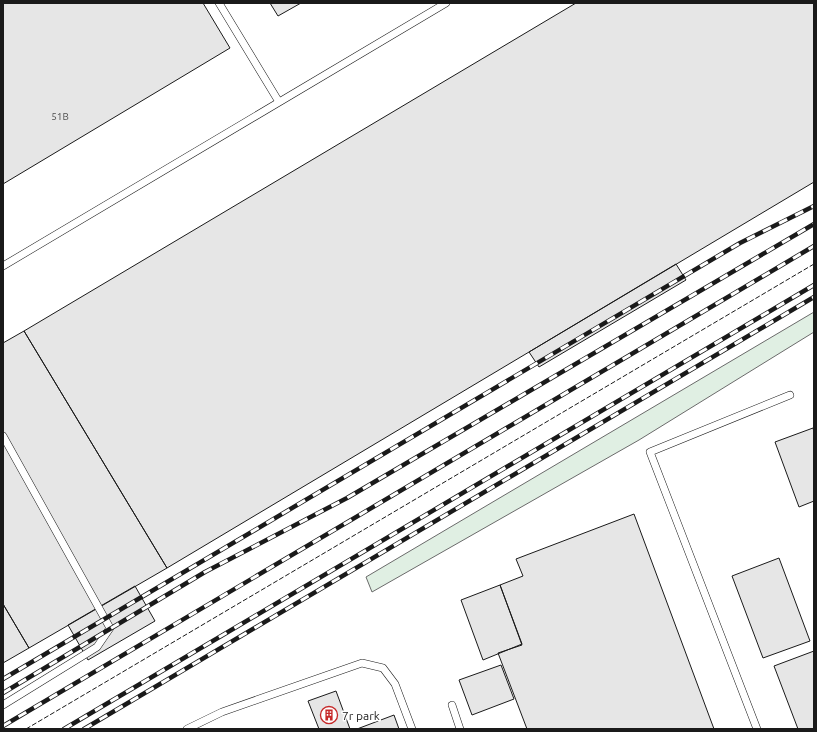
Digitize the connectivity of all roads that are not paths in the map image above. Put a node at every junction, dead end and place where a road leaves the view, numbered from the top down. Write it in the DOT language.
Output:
graph roads {
  1 [pos="219,3"];
  2 [pos="446,3"];
  3 [pos="278,102"];
  4 [pos="3,266"];
  5 [pos="790,395"];
  6 [pos="3,436"];
  7 [pos="3,705"];
  8 [pos="452,705"];
  9 [pos="187,729"];
  10 [pos="412,729"];
  11 [pos="460,729"];
  12 [pos="757,729"];
  1 -- 3 [label="lane"];
  2 -- 3 [label="lane"];
  3 -- 4 [label="lane"];
  5 -- 12 [label="lane"];
  6 -- 7 [label="lane"];
  8 -- 11 [label="lane"];
  9 -- 10 [label="lane"];
}
